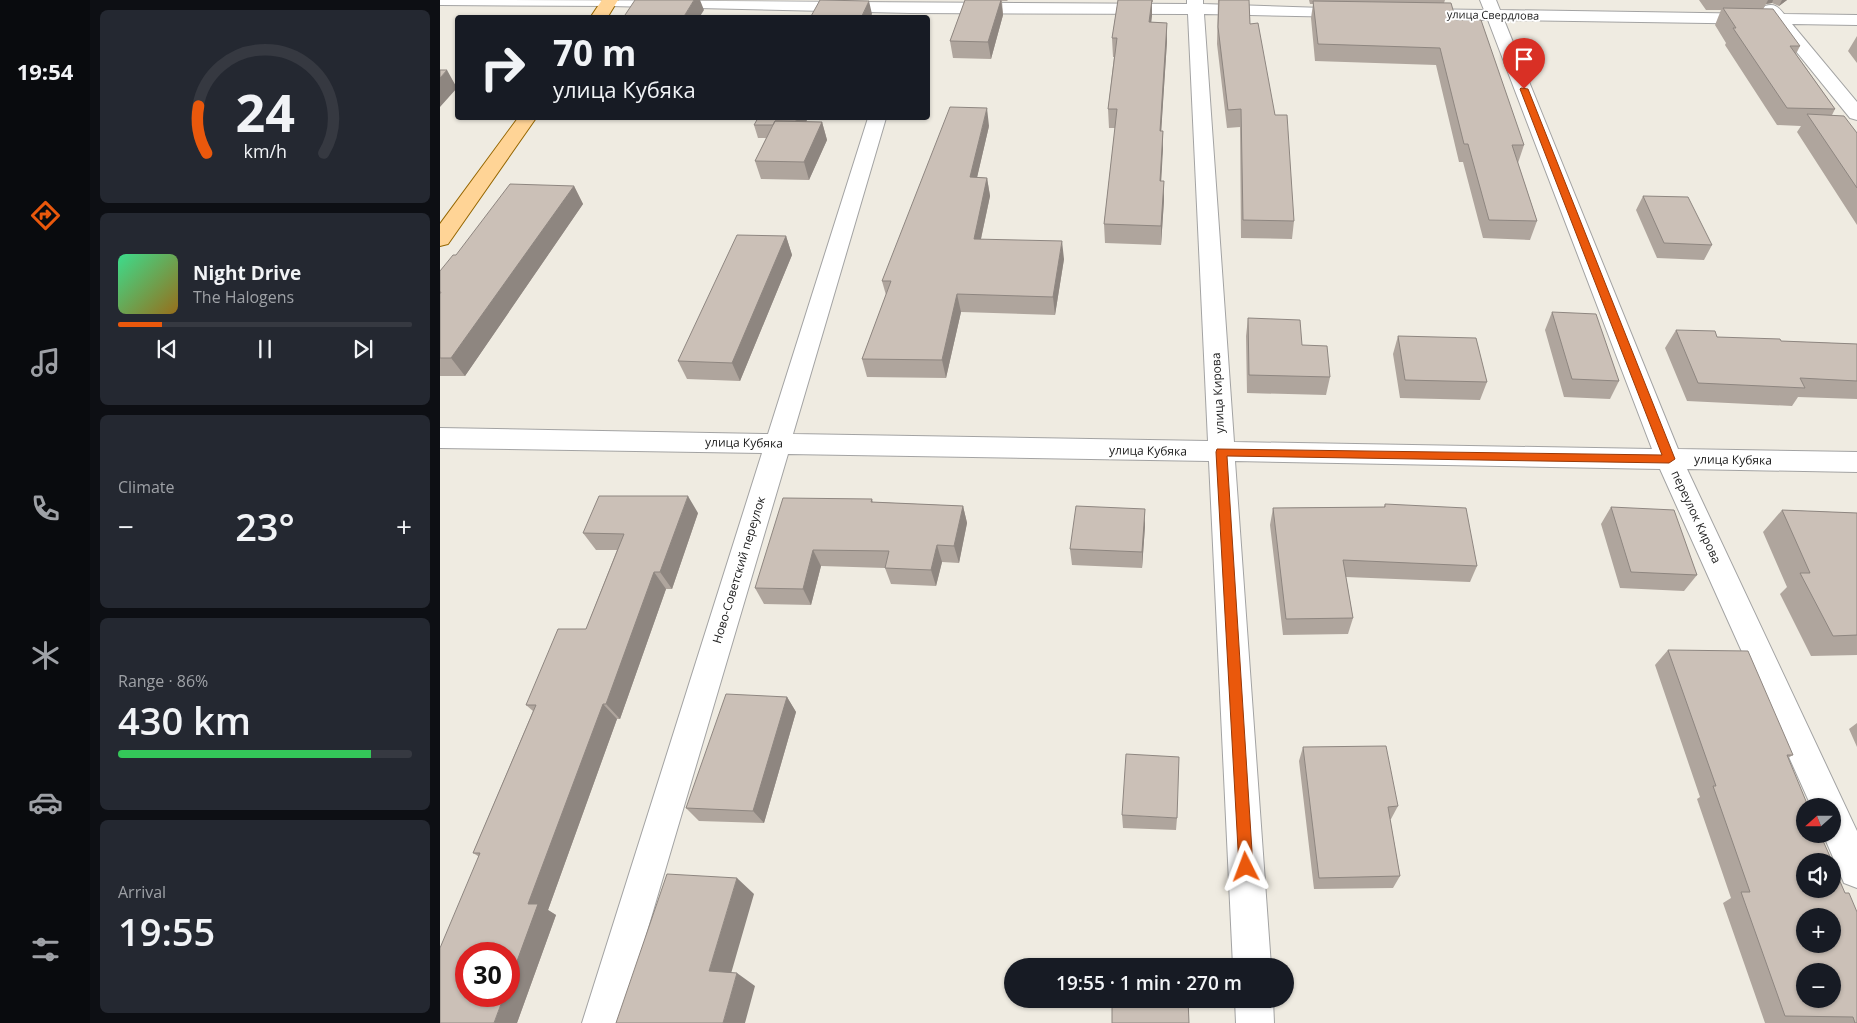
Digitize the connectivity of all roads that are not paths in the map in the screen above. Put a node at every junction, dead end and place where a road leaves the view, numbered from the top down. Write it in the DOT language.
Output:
graph roads {
  1 [pos="440,0"];
  2 [pos="610,0"];
  3 [pos="1764,0"];
  4 [pos="1195,5"];
  5 [pos="1491,8"];
  6 [pos="910,9"];
  7 [pos="1365,13"];
  8 [pos="1395,13"];
  9 [pos="600,15"];
  10 [pos="1778,18"];
  11 [pos="1857,20"];
  12 [pos="1857,114"];
  13 [pos="526,120"];
  14 [pos="876,120"];
  15 [pos="440,240"];
  16 [pos="440,438"];
  17 [pos="778,443"];
  18 [pos="1221,452"];
  19 [pos="1669,459"];
  20 [pos="1857,462"];
  21 [pos="1824,798"];
  22 [pos="1841,835"];
  23 [pos="1857,870"];
  24 [pos="1252,958"];
  25 [pos="1254,1008"];
  26 [pos="601,1023"];
  27 [pos="1255,1023"];
  1 -- 2 [label="street"];
  2 -- 6 [label="street"];
  2 -- 9 [label="main road"];
  3 -- 10 [label="street"];
  4 -- 6 [label="street"];
  4 -- 7 [label="street"];
  4 -- 18 [label="street, улица Кирова"];
  5 -- 8 [label="street, улица Свердлова"];
  5 -- 10 [label="street, улица Свердлова"];
  5 -- 19 [label="street, переулок Кирова"];
  10 -- 11 [label="street, улица Свердлова"];
  10 -- 12 [label="street"];
  13 -- 15 [label="main road"];
  14 -- 17 [label="street, Ново-Советский переулок"];
  16 -- 17 [label="street, улица Кубяка"];
  17 -- 18 [label="street, улица Кубяка"];
  17 -- 26 [label="street, Ново-Советский переулок"];
  18 -- 19 [label="street, улица Кубяка"];
  18 -- 24 [label="street, улица Кирова"];
  19 -- 20 [label="street, улица Кубяка"];
  19 -- 21 [label="street, переулок Кирова"];
  22 -- 23 [label="street"];
  25 -- 27 [label="street"];
}
